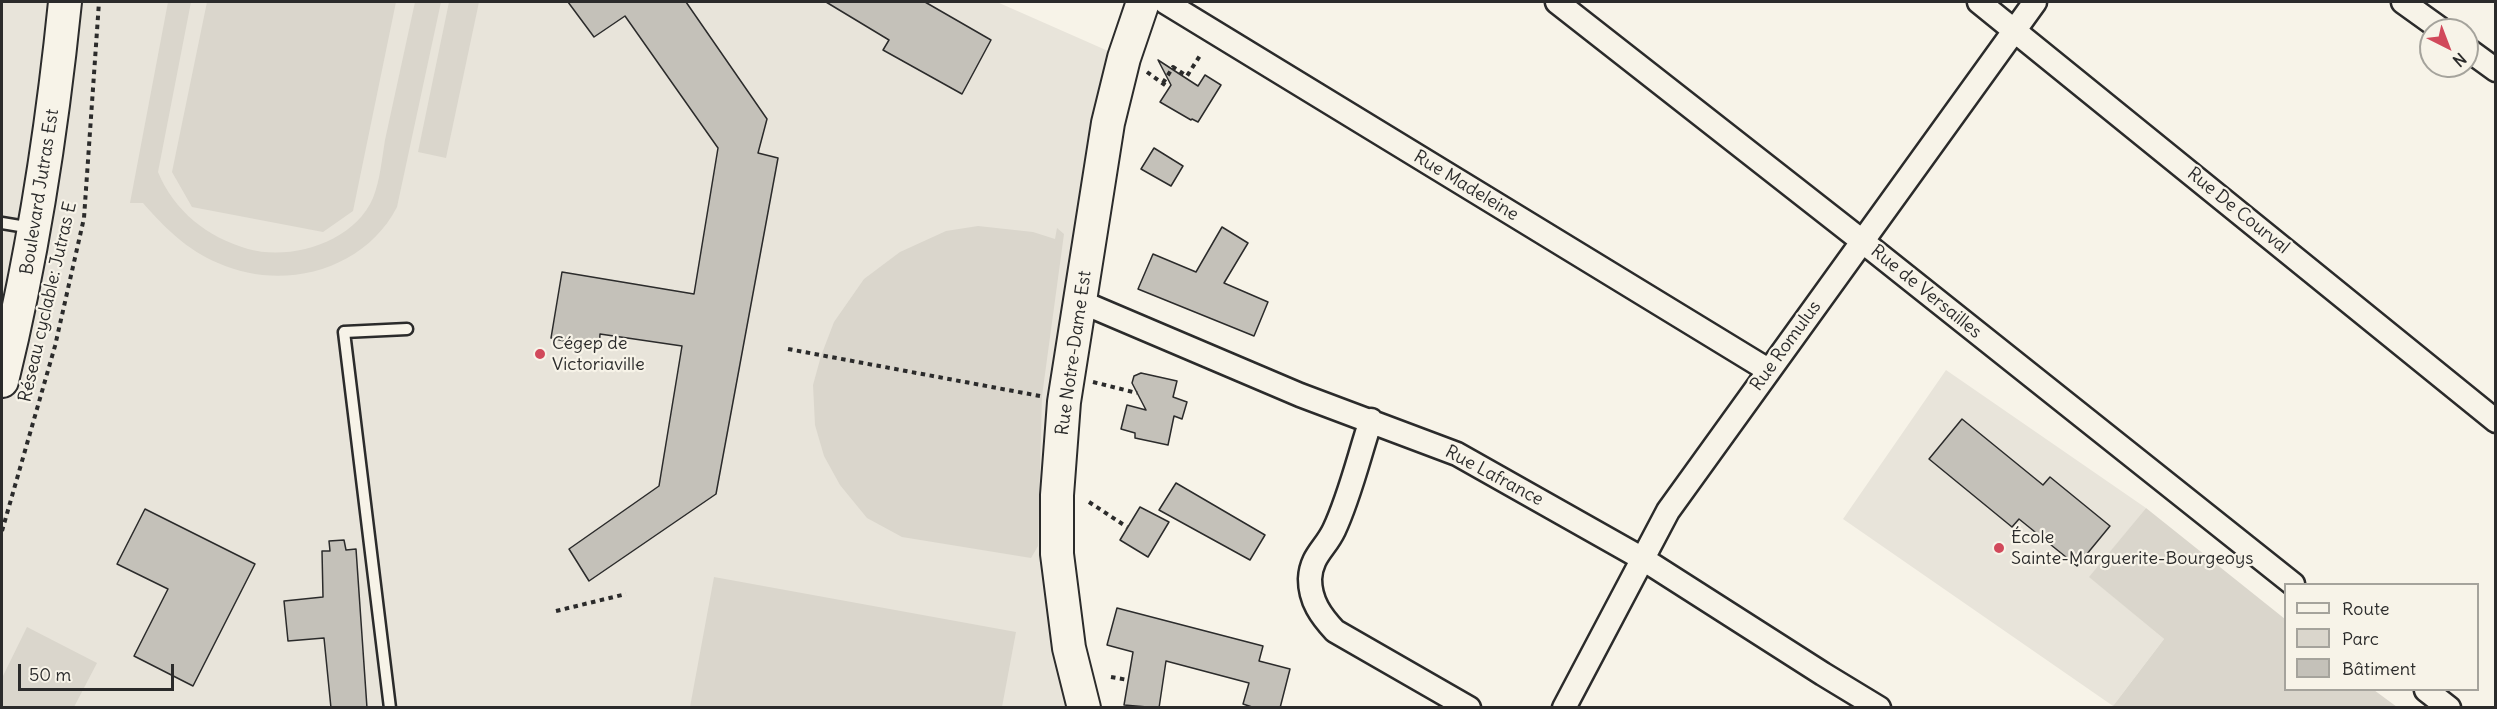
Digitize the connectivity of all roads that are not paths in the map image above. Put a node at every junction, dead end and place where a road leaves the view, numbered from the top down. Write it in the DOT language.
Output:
graph roads {
  1 [pos="65,2"];
  2 [pos="1143,2"];
  3 [pos="1165,2"];
  4 [pos="1557,2"];
  5 [pos="1979,2"];
  6 [pos="2035,2"];
  7 [pos="2403,2"];
  8 [pos="2425,18"];
  9 [pos="2015,29"];
  10 [pos="2479,57"];
  11 [pos="2496,70"];
  12 [pos="2,223"];
  13 [pos="35,228"];
  14 [pos="1862,241"];
  15 [pos="1079,301"];
  16 [pos="407,329"];
  17 [pos="1768,370"];
  18 [pos="2,381"];
  19 [pos="1371,420"];
  20 [pos="2496,421"];
  21 [pos="1643,559"];
  22 [pos="2290,583"];
  23 [pos="2427,691"];
  24 [pos="390,708"];
  25 [pos="1084,708"];
  26 [pos="1469,708"];
  27 [pos="1564,708"];
  28 [pos="1879,708"];
  29 [pos="2449,708"];
  1 -- 13 [label="street, Boulevard Jutras Est"];
  2 -- 15 [label="street, Rue Notre-Dame Est"];
  3 -- 17 [label="street, Rue Madeleine"];
  4 -- 14 [label="street, Rue de Versailles"];
  5 -- 9 [label="street, Rue De Courval"];
  6 -- 9 [label="street, Rue Romulus"];
  7 -- 8 [label="street"];
  9 -- 14 [label="street, Rue Romulus"];
  9 -- 20 [label="street, Rue De Courval"];
  10 -- 11 [label="street"];
  12 -- 13 [label="lane"];
  13 -- 18 [label="street, Boulevard Jutras Est"];
  14 -- 17 [label="street, Rue Romulus"];
  14 -- 22 [label="street, Rue de Versailles"];
  15 -- 19 [label="street, Rue Lafrance"];
  15 -- 25 [label="street, Rue Notre-Dame Est"];
  16 -- 24 [label="lane"];
  17 -- 21 [label="street, Rue Romulus"];
  19 -- 21 [label="street, Rue Lafrance"];
  19 -- 26 [label="street"];
  21 -- 27 [label="street, Rue Romulus"];
  21 -- 28 [label="street, Rue Lafrance"];
  23 -- 29 [label="street"];
}
